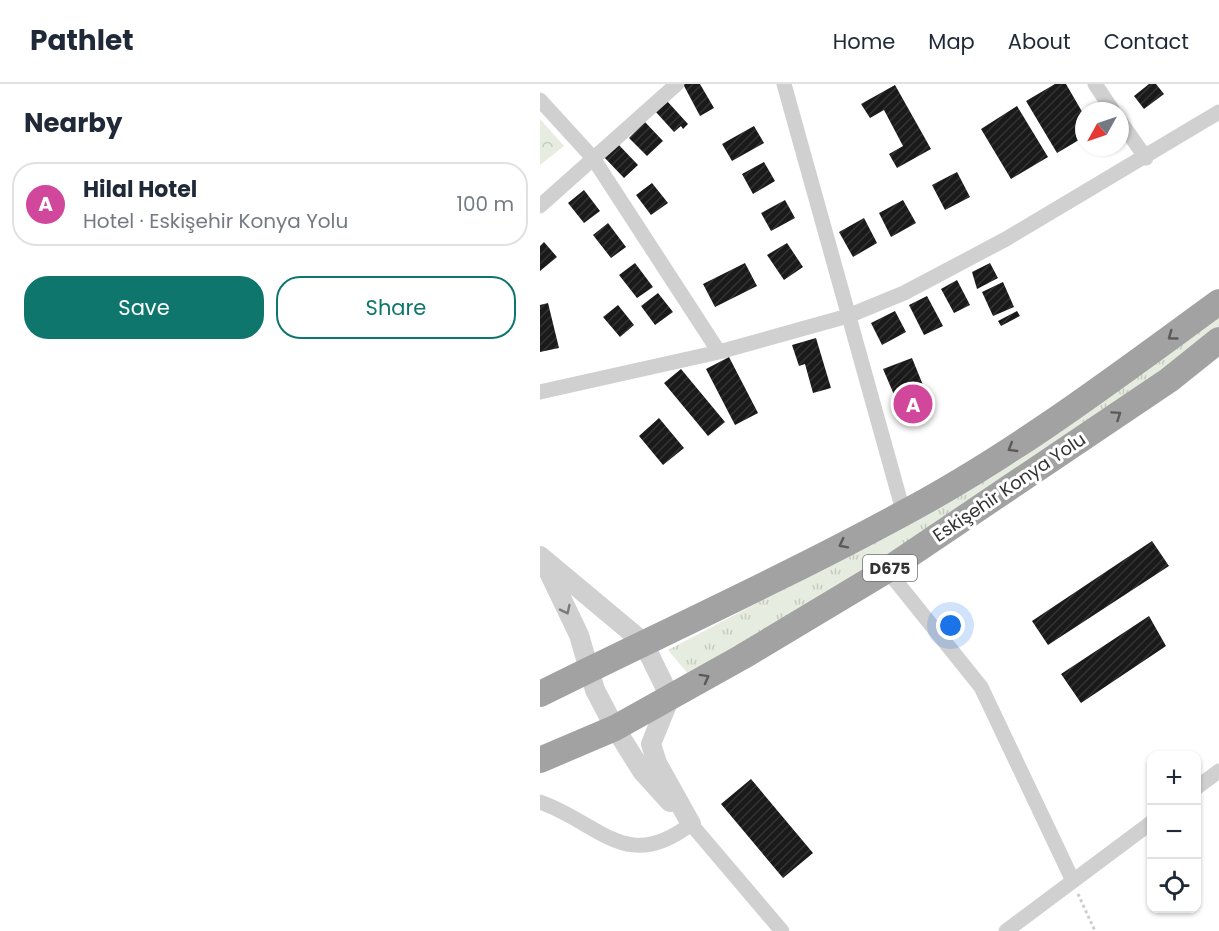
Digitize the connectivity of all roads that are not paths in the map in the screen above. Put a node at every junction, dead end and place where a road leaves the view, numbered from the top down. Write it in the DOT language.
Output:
graph roads {
  1 [pos="677,84"];
  2 [pos="1095,84"];
  3 [pos="786,85"];
  4 [pos="540,100"];
  5 [pos="1107,102"];
  6 [pos="1219,112"];
  7 [pos="1129,134"];
  8 [pos="593,158"];
  9 [pos="1146,158"];
  10 [pos="540,206"];
  11 [pos="1219,302"];
  12 [pos="848,316"];
  13 [pos="1219,340"];
  14 [pos="719,352"];
  15 [pos="540,392"];
  16 [pos="904,514"];
  17 [pos="541,556"];
  18 [pos="887,570"];
  19 [pos="643,642"];
  20 [pos="590,669"];
  21 [pos="540,694"];
  22 [pos="670,697"];
  23 [pos="615,728"];
  24 [pos="540,760"];
  25 [pos="1219,771"];
  26 [pos="1201,785"];
  27 [pos="540,802"];
  28 [pos="691,824"];
  29 [pos="1147,826"];
  30 [pos="1073,881"];
  31 [pos="782,931"];
  32 [pos="1006,931"];
  1 -- 8 [label="street"];
  2 -- 5 [label="street"];
  3 -- 12 [label="street"];
  4 -- 8 [label="street"];
  6 -- 9 [label="street"];
  7 -- 9 [label="street"];
  8 -- 10 [label="street"];
  8 -- 14 [label="street"];
  9 -- 12 [label="street"];
  11 -- 16 [label="highway, Eskişehir Konya Yolu / D675, one-way"];
  12 -- 14 [label="street"];
  12 -- 16 [label="street"];
  18 -- 13 [label="highway, Eskişehir Konya Yolu / D675, one-way"];
  14 -- 15 [label="street"];
  16 -- 19 [label="highway, Eskişehir Konya Yolu / D675, one-way"];
  17 -- 19 [label="street"];
  17 -- 20 [label="street, one-way"];
  22 -- 18 [label="highway, Eskişehir Konya Yolu / D675, one-way"];
  18 -- 30 [label="street"];
  19 -- 20 [label="highway, Eskişehir Konya Yolu / D675"];
  19 -- 22 [label="street"];
  20 -- 21 [label="highway, Eskişehir Konya Yolu / D675"];
  20 -- 23 [label="street"];
  22 -- 23 [label="highway, Eskişehir Konya Yolu / D675"];
  22 -- 28 [label="street"];
  23 -- 24 [label="highway, Eskişehir Konya Yolu / D675"];
  23 -- 28 [label="street"];
  25 -- 26 [label="street"];
  27 -- 28 [label="street"];
  28 -- 31 [label="street"];
  29 -- 30 [label="street"];
  30 -- 32 [label="street"];
}
